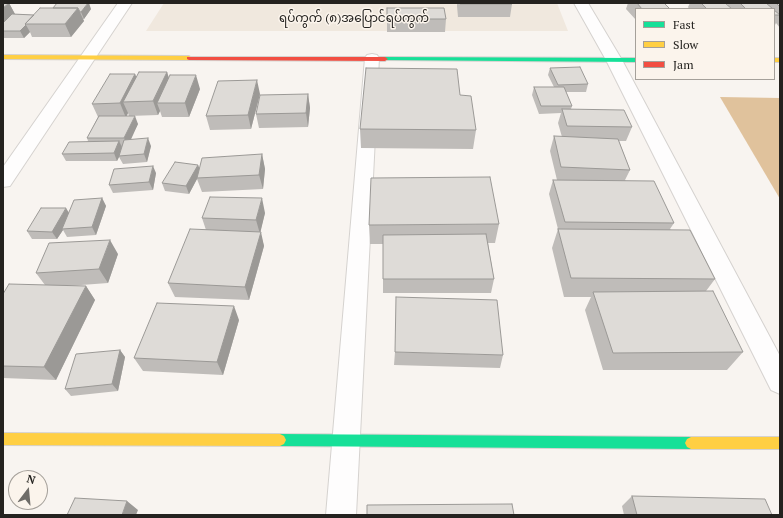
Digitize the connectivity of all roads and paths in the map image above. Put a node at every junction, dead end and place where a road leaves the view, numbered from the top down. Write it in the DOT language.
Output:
graph roads {
  1 [pos="125,3"];
  2 [pos="582,3"];
  3 [pos="3,57"];
  4 [pos="87,57"];
  5 [pos="372,58"];
  6 [pos="614,60"];
  7 [pos="635,60"];
  8 [pos="3,181"];
  9 [pos="780,382"];
  10 [pos="3,439"];
  11 [pos="345,440"];
  12 [pos="780,443"];
  13 [pos="341,515"];
  1 -- 4 [label="street"];
  2 -- 6 [label="street"];
  3 -- 4 [label="street"];
  4 -- 5 [label="street"];
  4 -- 8 [label="street"];
  5 -- 6 [label="street"];
  5 -- 11 [label="street"];
  6 -- 7 [label="street"];
  6 -- 9 [label="street"];
  10 -- 11 [label="street"];
  11 -- 12 [label="street"];
  11 -- 13 [label="street"];
}
